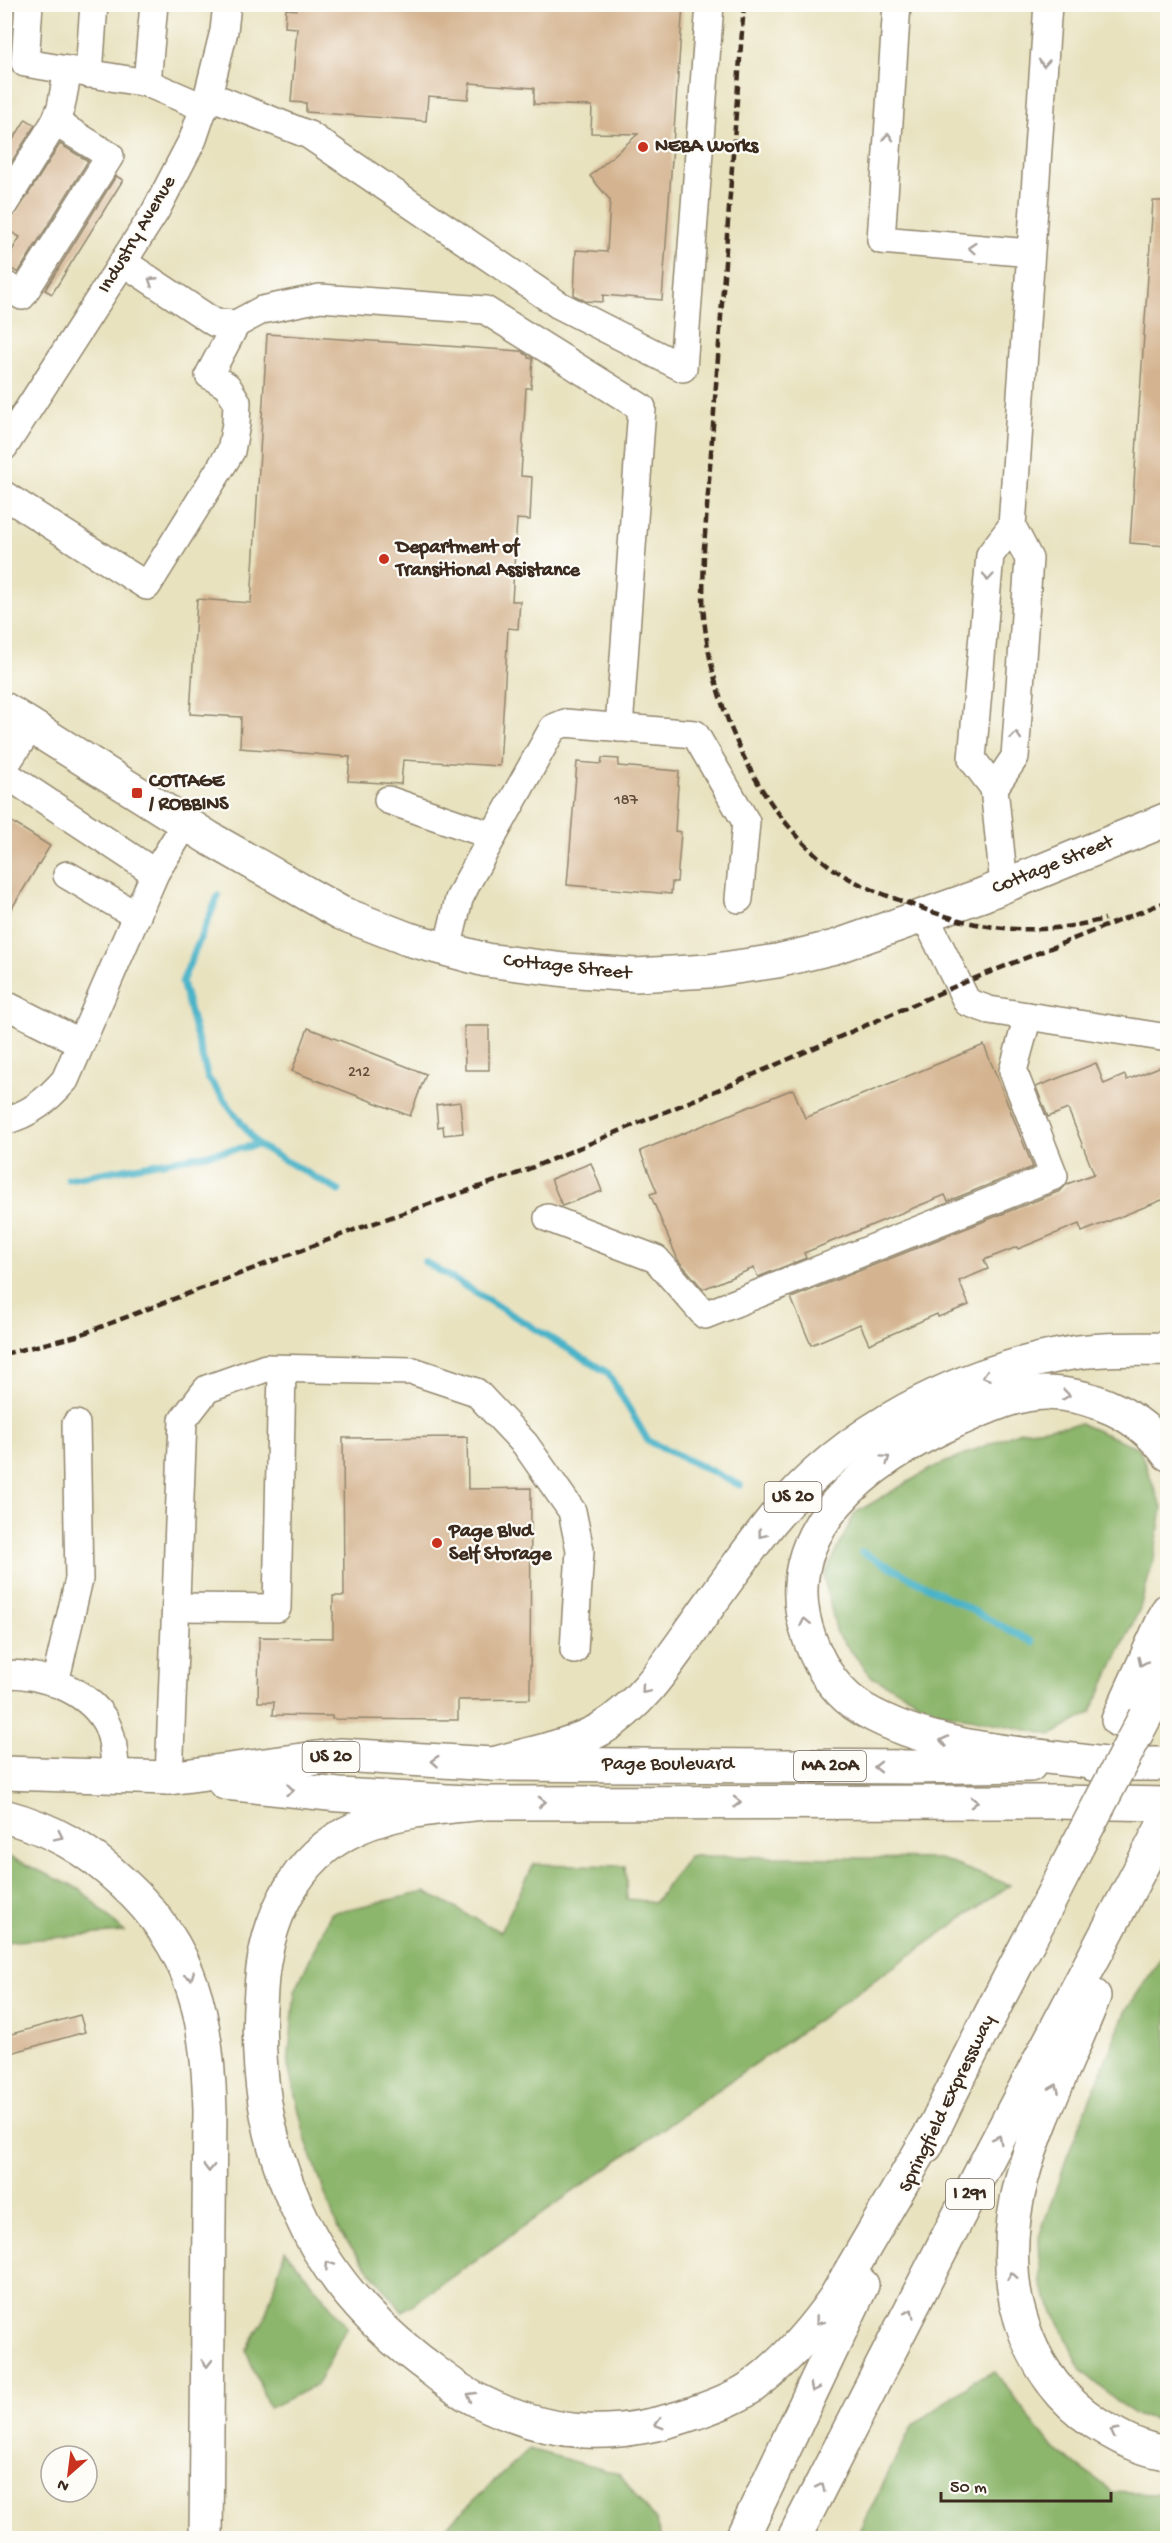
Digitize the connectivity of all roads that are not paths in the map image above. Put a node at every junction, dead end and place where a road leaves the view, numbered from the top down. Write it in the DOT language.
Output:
graph roads {
  1 [pos="29,4"];
  2 [pos="94,4"];
  3 [pos="154,4"];
  4 [pos="226,4"];
  5 [pos="710,4"];
  6 [pos="897,4"];
  7 [pos="1048,4"];
  8 [pos="79,72"];
  9 [pos="147,83"];
  10 [pos="207,101"];
  11 [pos="55,122"];
  12 [pos="4,204"];
  13 [pos="1030,253"];
  14 [pos="123,262"];
  15 [pos="4,284"];
  16 [pos="236,324"];
  17 [pos="4,447"];
  18 [pos="4,495"];
  19 [pos="1012,526"];
  20 [pos="18,717"];
  21 [pos="620,728"];
  22 [pos="4,767"];
  23 [pos="4,773"];
  24 [pos="994,788"];
  25 [pos="388,800"];
  26 [pos="1167,819"];
  27 [pos="186,824"];
  28 [pos="493,836"];
  29 [pos="155,873"];
  30 [pos="67,875"];
  31 [pos="1004,885"];
  32 [pos="739,899"];
  33 [pos="137,916"];
  34 [pos="925,916"];
  35 [pos="447,949"];
  36 [pos="4,1004"];
  37 [pos="1029,1016"];
  38 [pos="1167,1038"];
  39 [pos="81,1043"];
  40 [pos="4,1121"];
  41 [pos="548,1218"];
  42 [pos="1167,1349"];
  43 [pos="282,1369"];
  44 [pos="76,1424"];
  45 [pos="1167,1454"];
  46 [pos="177,1607"];
  47 [pos="1167,1610"];
  48 [pos="574,1650"];
  49 [pos="4,1674"];
  50 [pos="1167,1675"];
  51 [pos="55,1683"];
  52 [pos="1132,1719"];
  53 [pos="493,1764"];
  54 [pos="1105,1764"];
  55 [pos="1167,1764"];
  56 [pos="4,1773"];
  57 [pos="116,1776"];
  58 [pos="169,1778"];
  59 [pos="484,1803"];
  60 [pos="1167,1804"];
  61 [pos="4,1816"];
  62 [pos="1167,1816"];
  63 [pos="1148,1851"];
  64 [pos="935,2126"];
  65 [pos="1167,2453"];
  66 [pos="206,2538"];
  67 [pos="742,2538"];
  68 [pos="794,2538"];
  1 -- 8 [label="street"];
  2 -- 8 [label="street"];
  3 -- 9 [label="street"];
  4 -- 10 [label="street, Industry Avenue"];
  5 -- 10 [label="street"];
  13 -- 6 [label="street, one-way"];
  7 -- 13 [label="street, one-way"];
  8 -- 9 [label="street"];
  8 -- 11 [label="street"];
  9 -- 10 [label="street"];
  10 -- 14 [label="street, Industry Avenue"];
  11 -- 12 [label="street"];
  11 -- 15 [label="street"];
  13 -- 19 [label="street"];
  16 -- 14 [label="street, one-way"];
  14 -- 17 [label="street, Industry Avenue"];
  16 -- 18 [label="street"];
  16 -- 21 [label="street"];
  24 -- 19 [label="street, one-way"];
  19 -- 24 [label="street, one-way"];
  20 -- 22 [label="street"];
  20 -- 27 [label="main road, Cottage Street"];
  21 -- 28 [label="street"];
  21 -- 32 [label="street"];
  23 -- 29 [label="street"];
  24 -- 31 [label="street"];
  25 -- 28 [label="street"];
  26 -- 31 [label="main road, Cottage Street"];
  27 -- 29 [label="street"];
  27 -- 35 [label="main road, Cottage Street"];
  28 -- 35 [label="street"];
  29 -- 33 [label="street"];
  30 -- 33 [label="street"];
  31 -- 34 [label="main road, Cottage Street"];
  33 -- 39 [label="street"];
  34 -- 35 [label="main road, Cottage Street"];
  34 -- 37 [label="street"];
  36 -- 39 [label="street"];
  37 -- 38 [label="street"];
  37 -- 41 [label="street"];
  39 -- 40 [label="street"];
  42 -- 53 [label="main road, US 20, one-way"];
  43 -- 46 [label="street"];
  43 -- 46 [label="street"];
  43 -- 48 [label="street"];
  44 -- 51 [label="street"];
  54 -- 45 [label="main road, one-way"];
  46 -- 58 [label="street"];
  47 -- 52 [label="main road, one-way"];
  49 -- 51 [label="street"];
  50 -- 52 [label="main road, Springfield Expressway"];
  51 -- 57 [label="street"];
  52 -- 64 [label="main road, Springfield Expressway, bridge"];
  54 -- 53 [label="main road, Page Boulevard / MA 20A, one-way"];
  53 -- 58 [label="main road, Page Boulevard / US 20, one-way"];
  54 -- 55 [label="main road, Page Boulevard / MA 20A"];
  56 -- 57 [label="main road, Page Boulevard / US 20"];
  57 -- 58 [label="main road, Page Boulevard / US 20"];
  58 -- 59 [label="main road, Page Boulevard / US 20, one-way"];
  59 -- 60 [label="main road, Page Boulevard / US 20, one-way"];
  64 -- 59 [label="main road, one-way"];
  61 -- 66 [label="main road, one-way"];
  62 -- 63 [label="main road, I 291"];
  65 -- 63 [label="main road, one-way"];
  68 -- 63 [label="main road, I 291, one-way"];
  64 -- 67 [label="main road, Springfield Expressway, one-way"];
}
